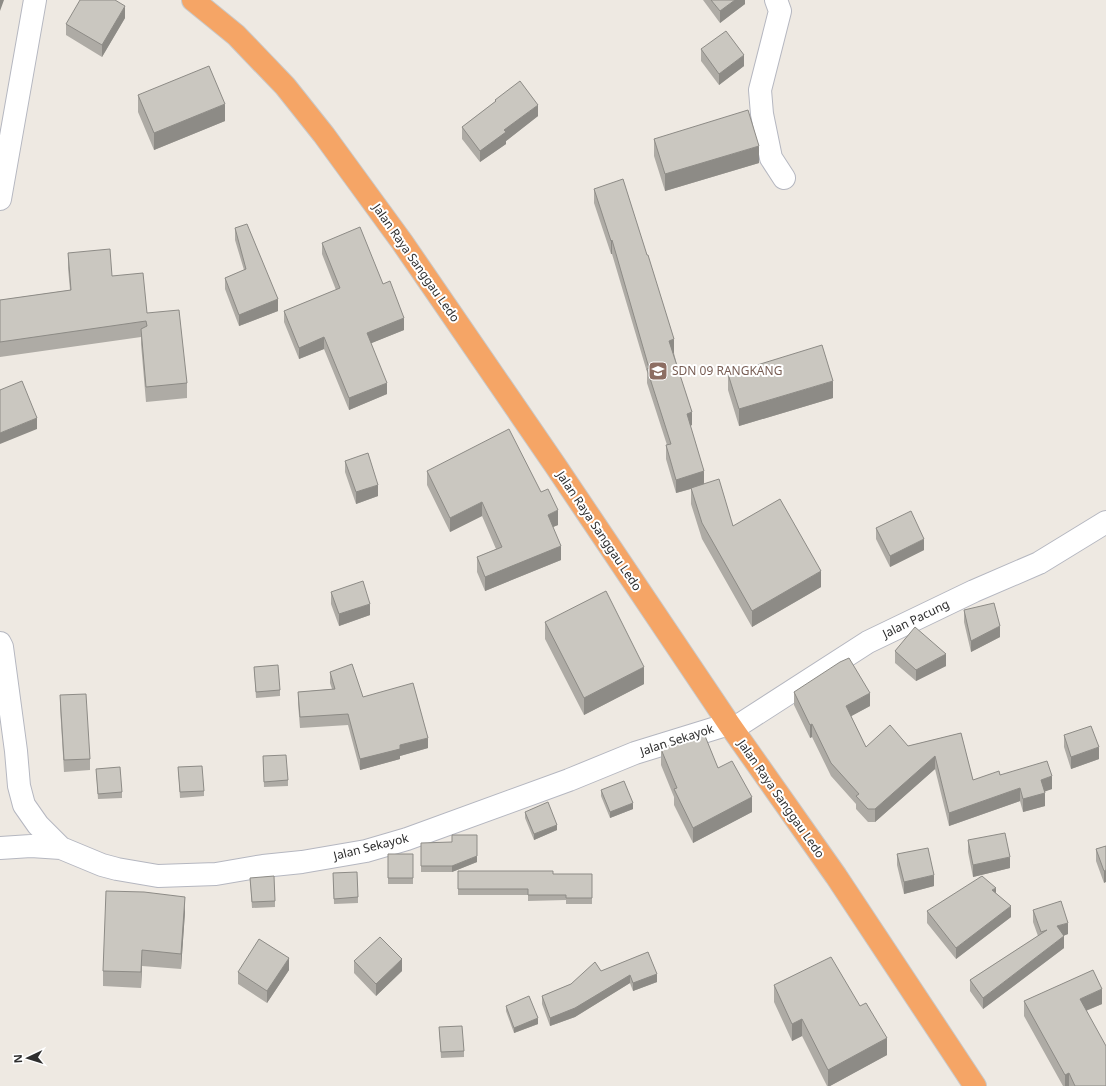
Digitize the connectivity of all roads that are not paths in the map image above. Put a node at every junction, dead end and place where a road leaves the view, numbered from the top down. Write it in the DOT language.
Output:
graph roads {
  1 [pos="35,0"];
  2 [pos="193,0"];
  3 [pos="776,0"];
  4 [pos="784,178"];
  5 [pos="0,200"];
  6 [pos="1106,522"];
  7 [pos="0,643"];
  8 [pos="731,726"];
  9 [pos="0,848"];
  10 [pos="61,848"];
  11 [pos="976,1086"];
  1 -- 5 [label="street"];
  2 -- 8 [label="highway, Jalan Raya Sanggau Ledo"];
  3 -- 4 [label="street"];
  6 -- 8 [label="street, Jalan Pacung"];
  7 -- 10 [label="street"];
  8 -- 10 [label="street, Jalan Sekayok"];
  8 -- 11 [label="highway, Jalan Raya Sanggau Ledo"];
  9 -- 10 [label="street, Jalan Sekayok"];
}
